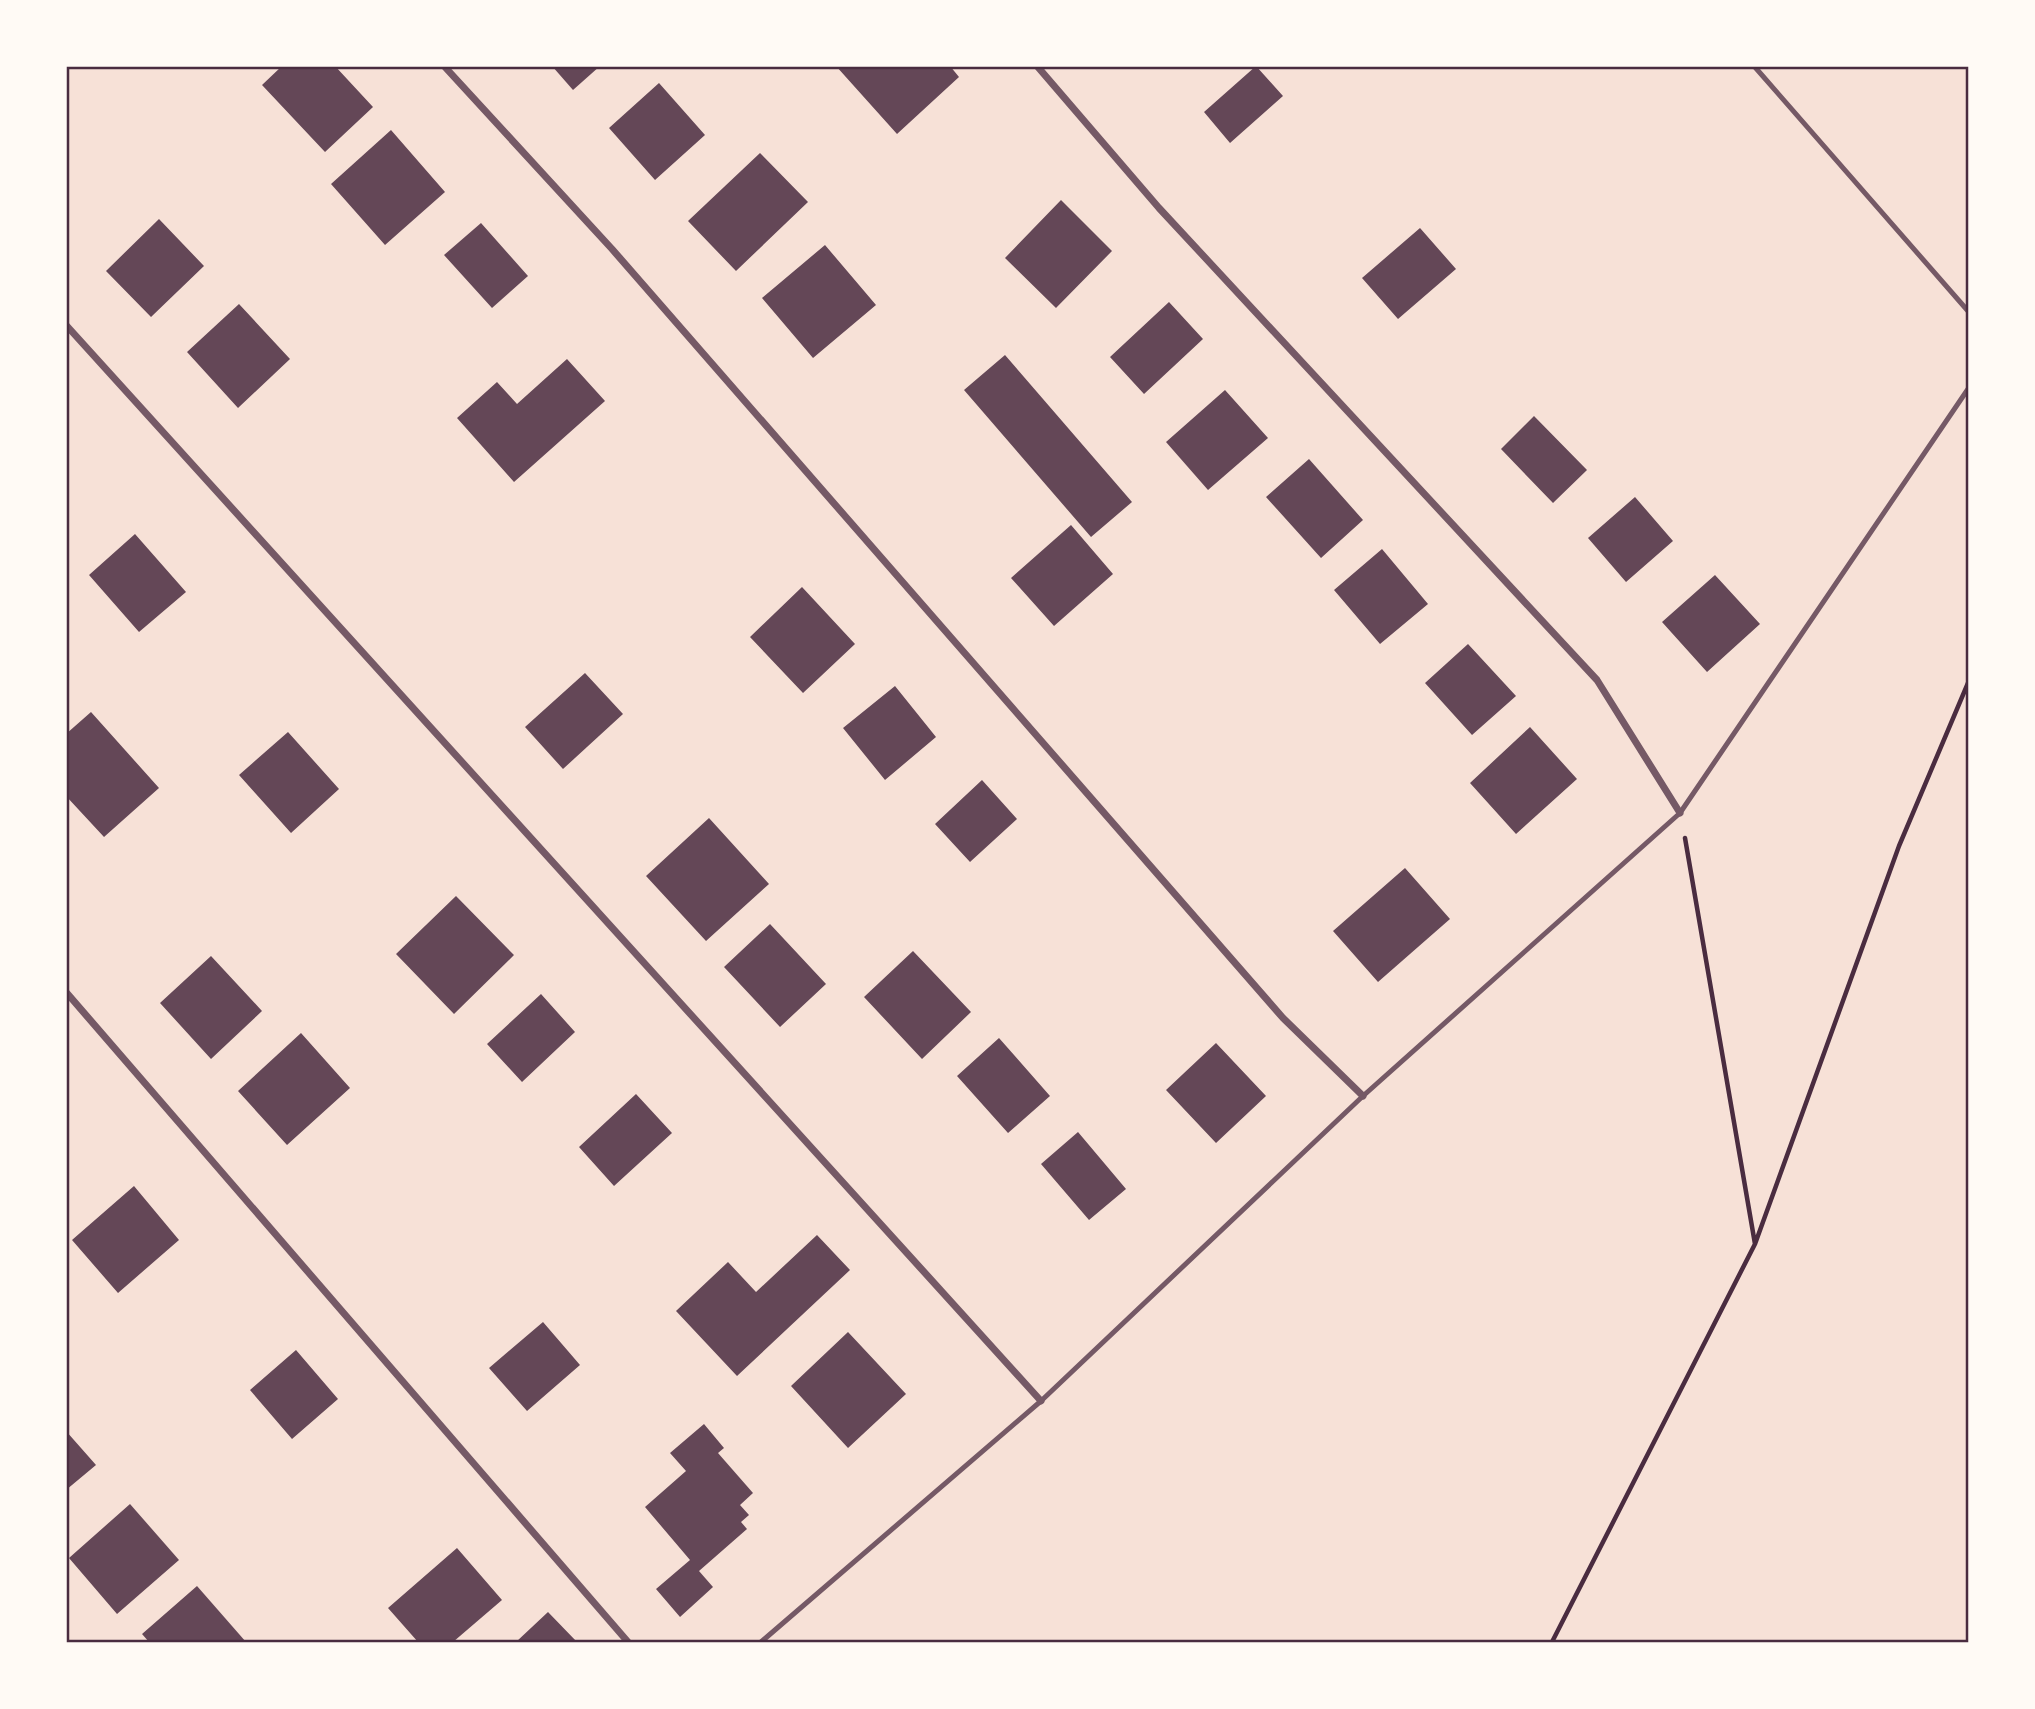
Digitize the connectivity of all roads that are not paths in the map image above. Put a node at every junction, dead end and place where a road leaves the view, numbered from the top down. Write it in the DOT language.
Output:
graph roads {
  1 [pos="444,66"];
  2 [pos="1037,66"];
  3 [pos="1754,66"];
  4 [pos="1969,311"];
  5 [pos="66,325"];
  6 [pos="1969,389"];
  7 [pos="1680,813"];
  8 [pos="66,992"];
  9 [pos="1363,1096"];
  10 [pos="1041,1401"];
  11 [pos="628,1643"];
  12 [pos="761,1643"];
  1 -- 9 [label="street"];
  2 -- 7 [label="street"];
  3 -- 4 [label="lane"];
  5 -- 10 [label="street"];
  6 -- 7 [label="lane"];
  7 -- 9 [label="lane"];
  8 -- 11 [label="street"];
  9 -- 10 [label="lane"];
  10 -- 12 [label="lane"];
}
